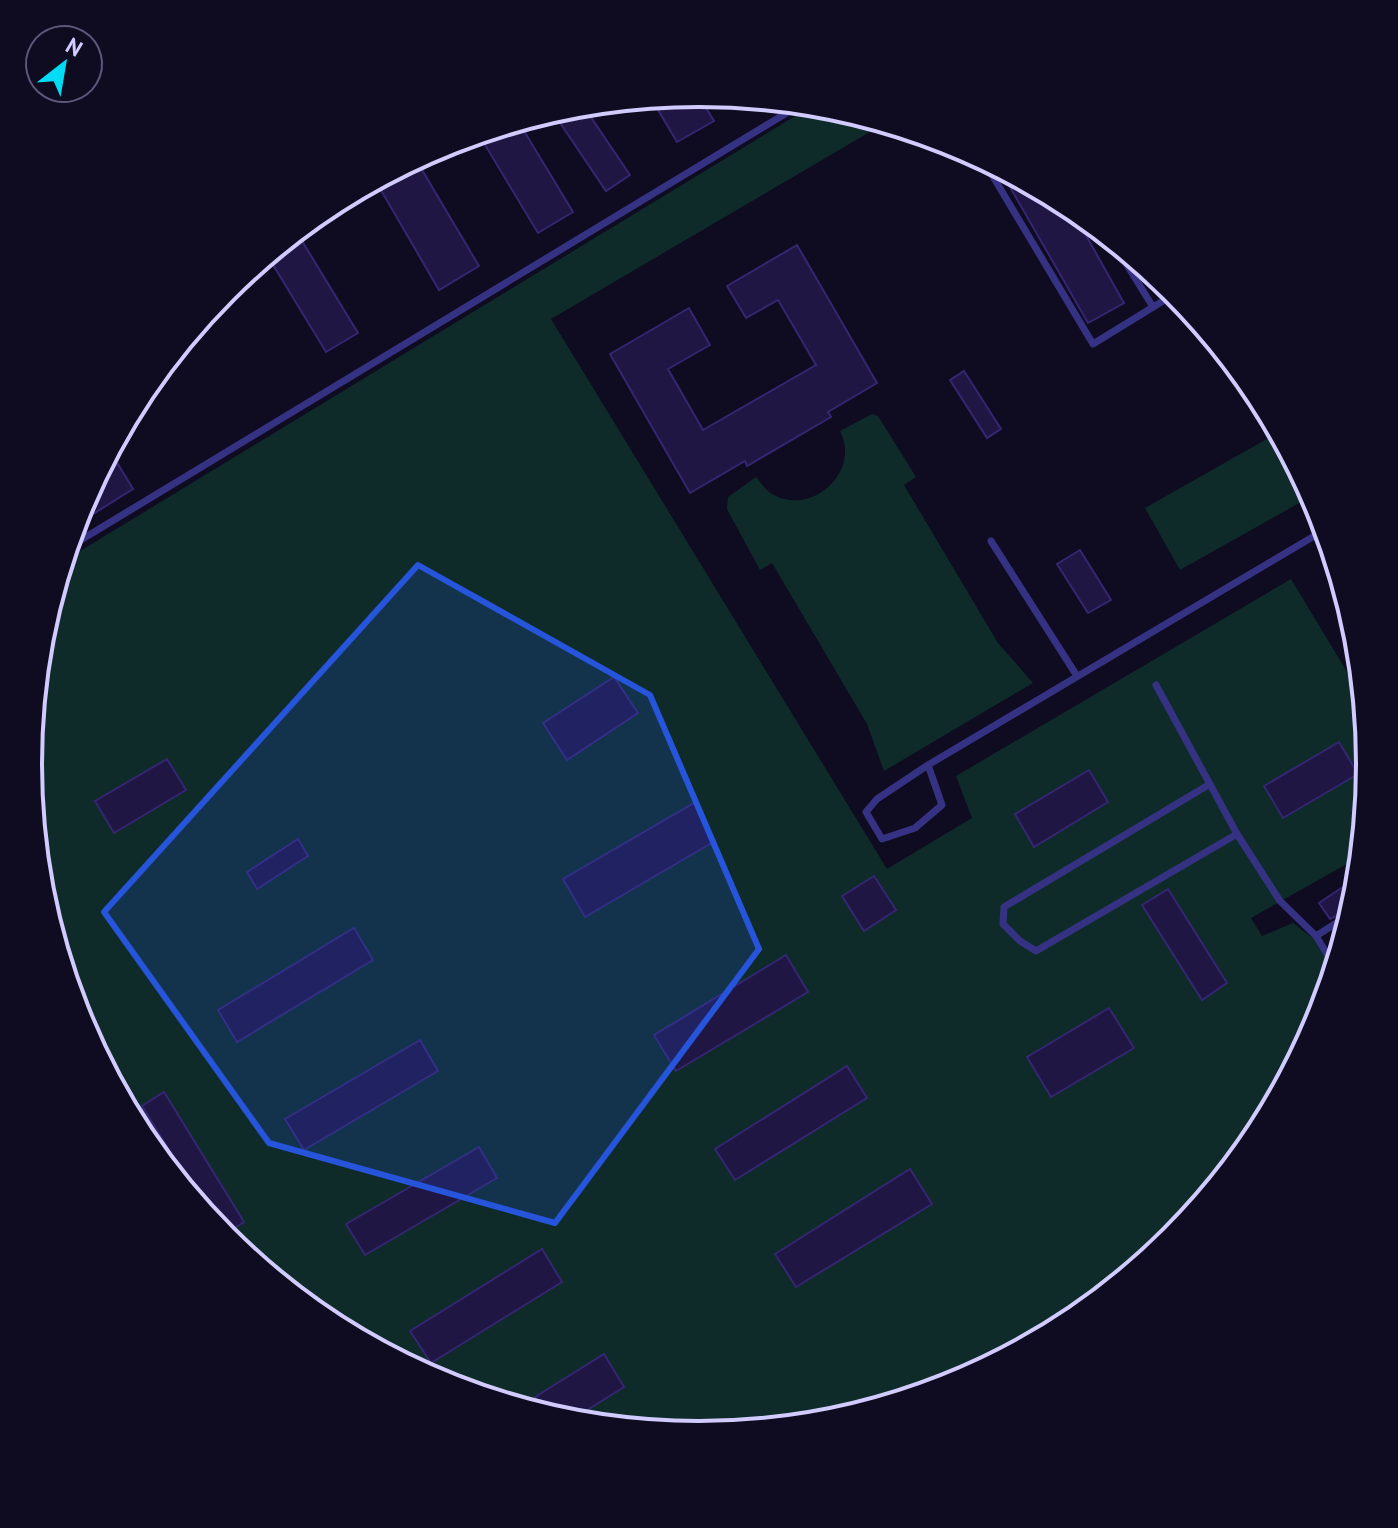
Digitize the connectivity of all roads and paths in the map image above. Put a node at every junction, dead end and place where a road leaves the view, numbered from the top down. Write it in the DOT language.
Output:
graph roads {
  1 [pos="786,113"];
  2 [pos="993,177"];
  3 [pos="1128,267"];
  4 [pos="1165,300"];
  5 [pos="1153,307"];
  6 [pos="1315,536"];
  7 [pos="82,539"];
  8 [pos="991,541"];
  9 [pos="1077,676"];
  10 [pos="1156,685"];
  11 [pos="928,765"];
  12 [pos="1210,784"];
  13 [pos="1237,834"];
  14 [pos="1336,923"];
  15 [pos="1316,936"];
  16 [pos="1327,955"];
  1 -- 7 [label="lane"];
  2 -- 5 [label="lane"];
  3 -- 5 [label="lane"];
  4 -- 5 [label="lane"];
  6 -- 9 [label="lane"];
  8 -- 9 [label="lane"];
  9 -- 11 [label="lane"];
  10 -- 12 [label="lane"];
  11 -- 11 [label="lane"];
  12 -- 13 [label="lane"];
  12 -- 13 [label="lane"];
  13 -- 15 [label="lane"];
  14 -- 15 [label="lane"];
  15 -- 16 [label="lane"];
}
